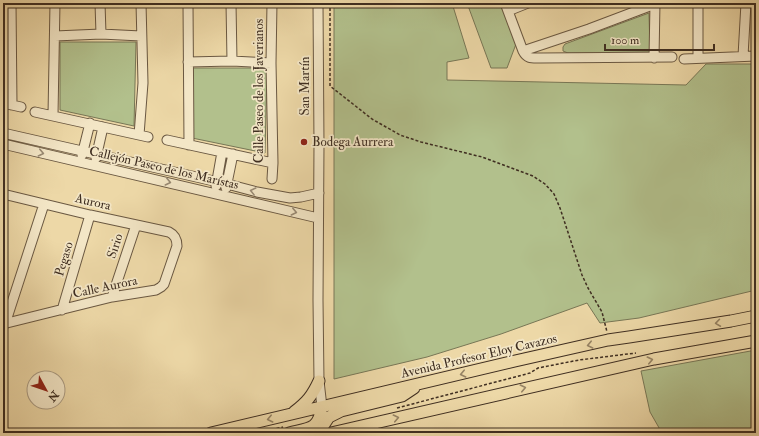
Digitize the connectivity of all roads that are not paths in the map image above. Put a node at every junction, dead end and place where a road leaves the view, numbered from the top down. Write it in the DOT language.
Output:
graph roads {
  1 [pos="11,3"];
  2 [pos="55,3"];
  3 [pos="100,3"];
  4 [pos="141,3"];
  5 [pos="188,3"];
  6 [pos="232,3"];
  7 [pos="272,3"];
  8 [pos="318,3"];
  9 [pos="528,3"];
  10 [pos="655,3"];
  11 [pos="698,3"];
  12 [pos="746,3"];
  13 [pos="506,7"];
  14 [pos="7,33"];
  15 [pos="101,34"];
  16 [pos="55,36"];
  17 [pos="141,36"];
  18 [pos="525,54"];
  19 [pos="743,56"];
  20 [pos="756,56"];
  21 [pos="672,57"];
  22 [pos="654,58"];
  23 [pos="684,58"];
  24 [pos="698,58"];
  25 [pos="232,61"];
  26 [pos="188,62"];
  27 [pos="271,62"];
  28 [pos="12,105"];
  29 [pos="35,112"];
  30 [pos="53,115"];
  31 [pos="90,124"];
  32 [pos="103,127"];
  33 [pos="3,132"];
  34 [pos="166,140"];
  35 [pos="3,144"];
  36 [pos="189,145"];
  37 [pos="84,151"];
  38 [pos="222,152"];
  39 [pos="97,154"];
  40 [pos="232,154"];
  41 [pos="80,162"];
  42 [pos="273,163"];
  43 [pos="94,165"];
  44 [pos="272,179"];
  45 [pos="217,182"];
  46 [pos="227,184"];
  47 [pos="214,193"];
  48 [pos="319,193"];
  49 [pos="3,194"];
  50 [pos="224,196"];
  51 [pos="44,204"];
  52 [pos="90,215"];
  53 [pos="318,218"];
  54 [pos="136,225"];
  55 [pos="175,237"];
  56 [pos="112,298"];
  57 [pos="62,310"];
  58 [pos="756,316"];
  59 [pos="4,324"];
  60 [pos="756,341"];
  61 [pos="319,381"];
  62 [pos="422,384"];
  63 [pos="322,407"];
  64 [pos="351,409"];
  65 [pos="291,414"];
  66 [pos="329,417"];
  67 [pos="358,426"];
  68 [pos="211,433"];
  69 [pos="289,433"];
  70 [pos="321,433"];
  71 [pos="331,433"];
  1 -- 14 [label="street"];
  2 -- 16 [label="street"];
  3 -- 15 [label="street"];
  4 -- 17 [label="street"];
  5 -- 26 [label="street"];
  6 -- 25 [label="street"];
  7 -- 27 [label="street, Calle Paseo de los Javerianos"];
  8 -- 48 [label="street, San Martín"];
  9 -- 13 [label="street"];
  10 -- 18 [label="street"];
  10 -- 22 [label="street"];
  11 -- 24 [label="street"];
  12 -- 19 [label="street"];
  13 -- 18 [label="street"];
  14 -- 28 [label="street"];
  15 -- 16 [label="street"];
  15 -- 17 [label="street"];
  16 -- 30 [label="street"];
  17 -- 32 [label="street"];
  18 -- 22 [label="street"];
  19 -- 20 [label="street"];
  19 -- 24 [label="street"];
  21 -- 22 [label="street"];
  23 -- 24 [label="street"];
  25 -- 26 [label="street"];
  25 -- 27 [label="street"];
  26 -- 36 [label="street"];
  27 -- 42 [label="street, Calle Paseo de los Javerianos"];
  29 -- 30 [label="street"];
  30 -- 31 [label="street"];
  31 -- 32 [label="street"];
  31 -- 37 [label="street"];
  32 -- 39 [label="street"];
  33 -- 37 [label="street, Callejón Paseo de los Marístas"];
  34 -- 36 [label="street"];
  35 -- 41 [label="street, Callejón Paseo de los Marístas, one-way"];
  36 -- 38 [label="street"];
  37 -- 39 [label="street, Callejón Paseo de los Marístas"];
  37 -- 41 [label="street"];
  38 -- 40 [label="street"];
  38 -- 45 [label="street"];
  39 -- 43 [label="street"];
  39 -- 45 [label="street, Callejón Paseo de los Marístas"];
  40 -- 42 [label="street"];
  40 -- 46 [label="street"];
  41 -- 43 [label="street, Callejón Paseo de los Marístas"];
  42 -- 44 [label="street, Calle Paseo de los Javerianos"];
  43 -- 47 [label="street, Callejón Paseo de los Marístas, one-way"];
  45 -- 46 [label="street, Callejón Paseo de los Marístas"];
  45 -- 47 [label="street"];
  48 -- 46 [label="street, Callejón Paseo de los Marístas, one-way"];
  46 -- 50 [label="street"];
  47 -- 50 [label="street, Callejón Paseo de los Marístas"];
  48 -- 53 [label="street, San Martín"];
  49 -- 51 [label="street, Aurora"];
  50 -- 53 [label="street, Callejón Paseo de los Marístas, one-way"];
  51 -- 52 [label="street, Aurora"];
  51 -- 59 [label="street"];
  52 -- 54 [label="street, Aurora"];
  52 -- 57 [label="street, Pegaso"];
  53 -- 61 [label="street, San Martín"];
  54 -- 55 [label="street, Aurora"];
  54 -- 56 [label="street, Sirio"];
  55 -- 56 [label="street, Calle Aurora"];
  56 -- 57 [label="street, Calle Aurora"];
  57 -- 59 [label="street, Calle Aurora"];
  58 -- 62 [label="main road, Avenida Profesor Eloy Cavazos, one-way"];
  67 -- 60 [label="main road, one-way"];
  61 -- 63 [label="street, San Martín"];
  61 -- 65 [label="main road"];
  62 -- 63 [label="main road, Avenida Profesor Eloy Cavazos"];
  62 -- 64 [label="main road"];
  63 -- 65 [label="main road, Avenida Profesor Eloy Cavazos"];
  63 -- 66 [label="main road"];
  63 -- 69 [label="main road"];
  64 -- 66 [label="main road"];
  64 -- 67 [label="main road"];
  65 -- 68 [label="main road, Avenida Profesor Eloy Cavazos, one-way"];
  66 -- 67 [label="main road"];
  66 -- 70 [label="main road"];
  67 -- 71 [label="main road"];
}
